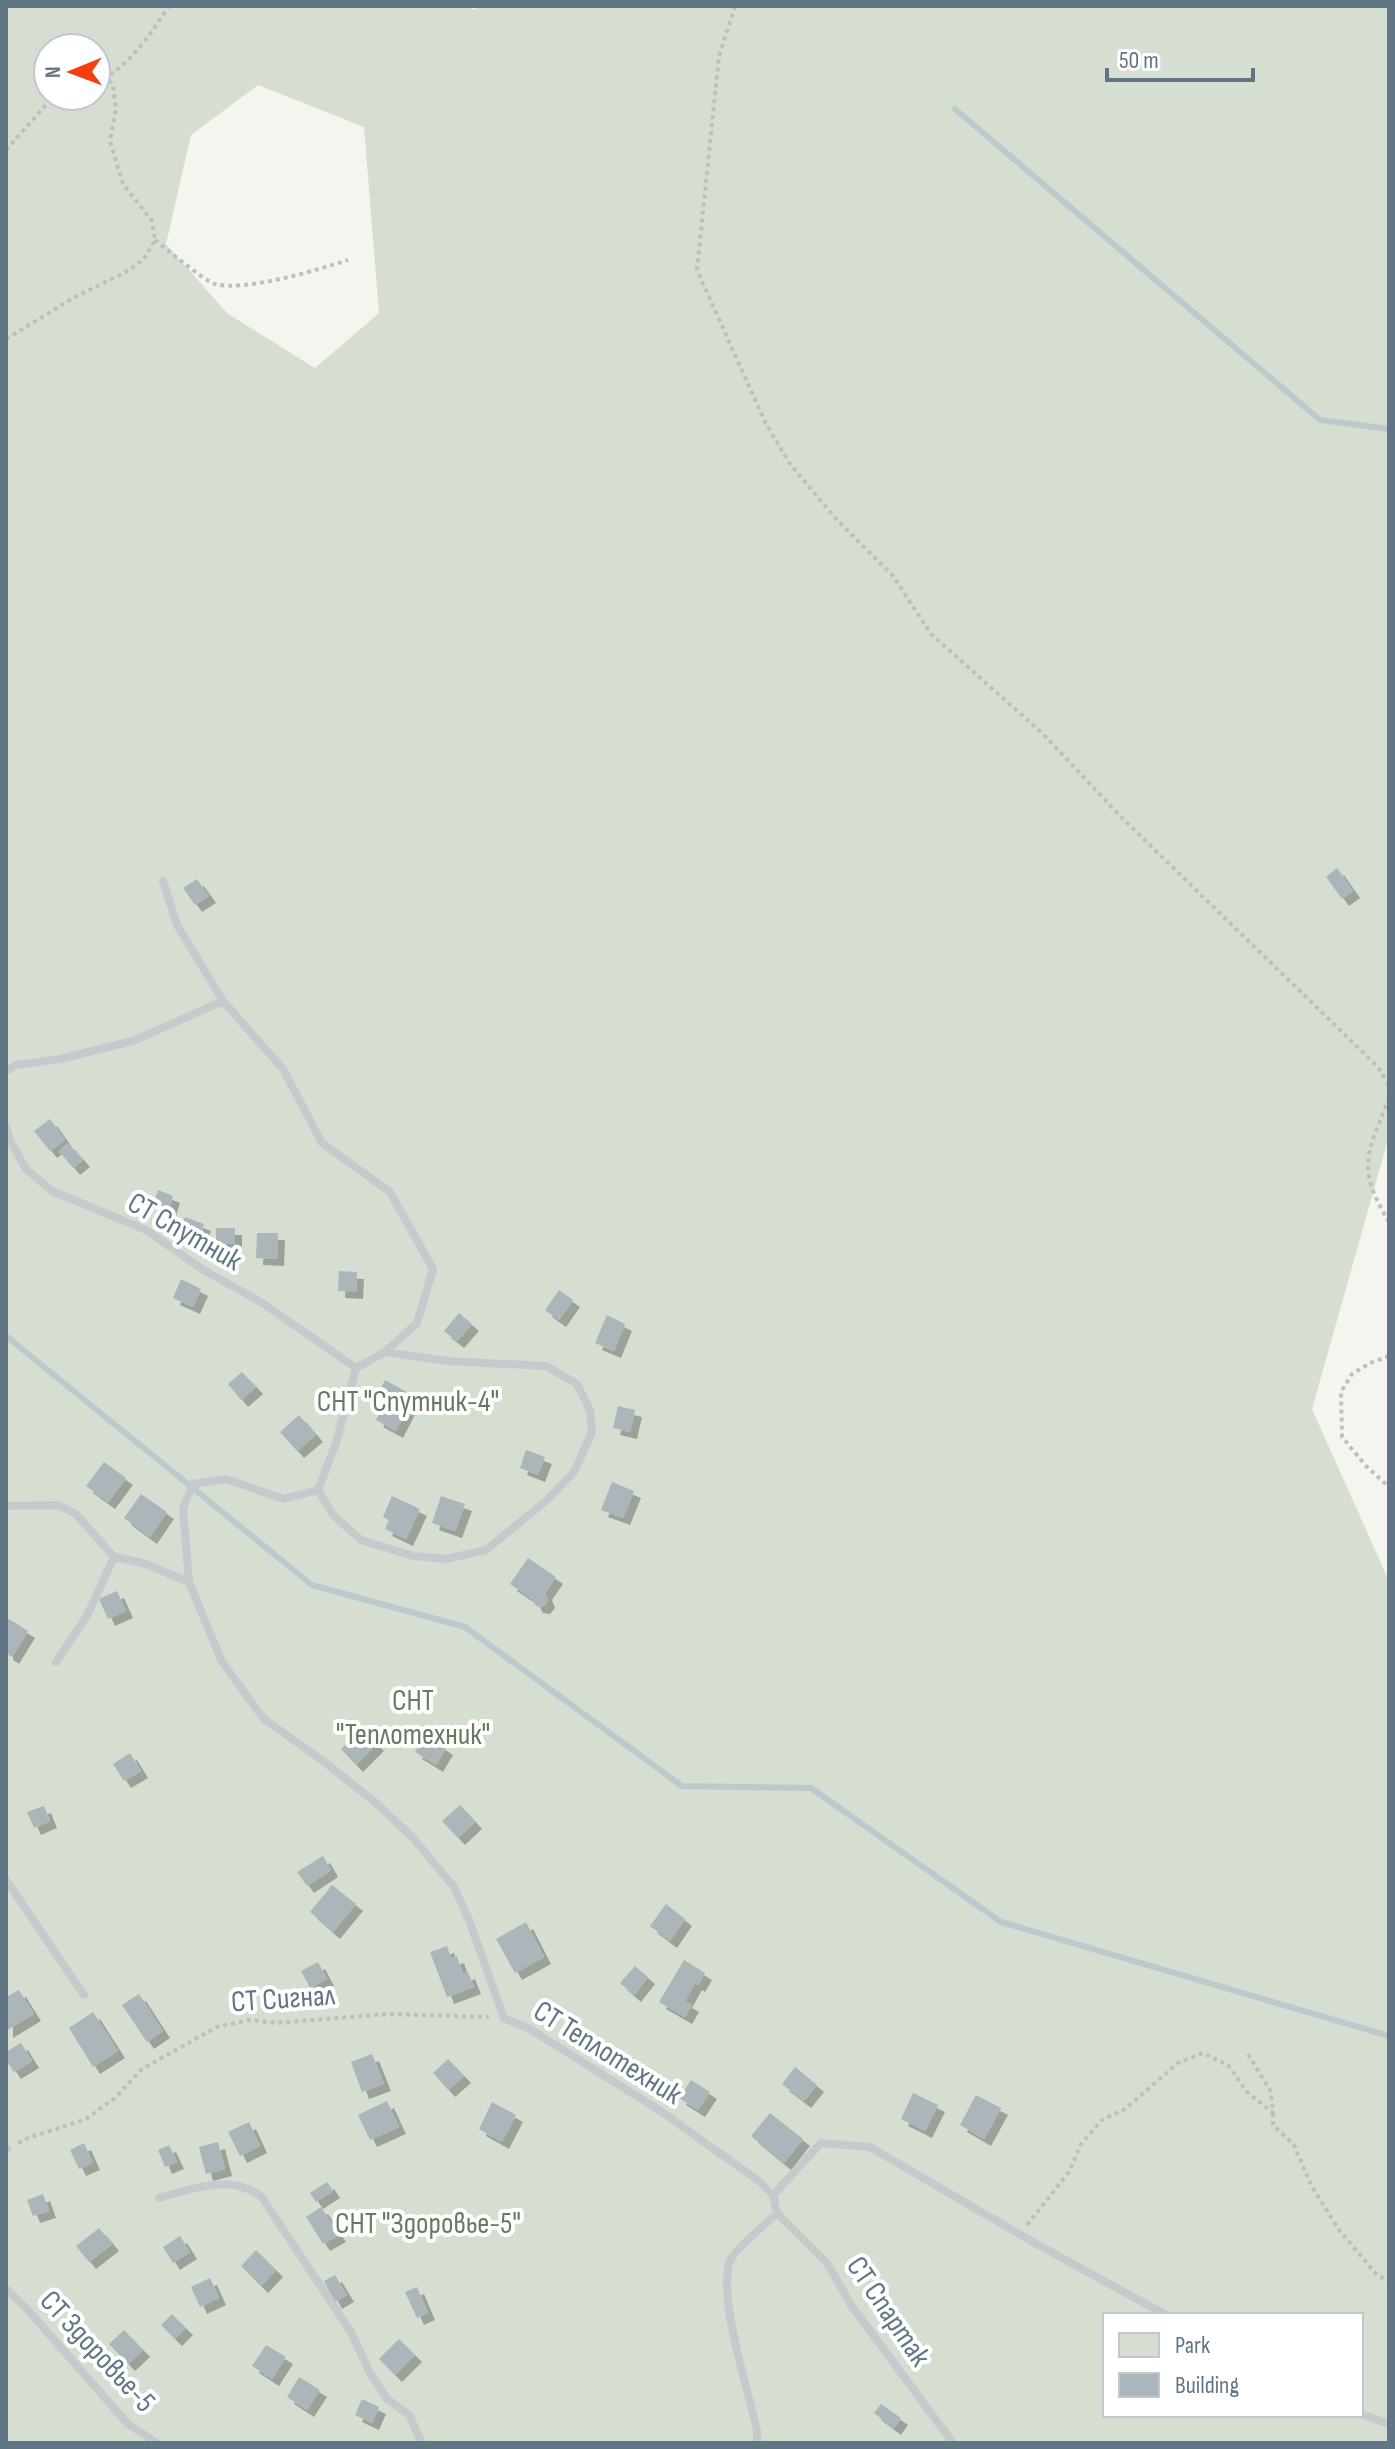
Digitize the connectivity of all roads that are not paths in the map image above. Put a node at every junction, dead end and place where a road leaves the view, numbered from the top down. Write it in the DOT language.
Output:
graph roads {
  1 [pos="163,881"];
  2 [pos="223,1001"];
  3 [pos="6,1071"];
  4 [pos="6,1127"];
  5 [pos="385,1352"];
  6 [pos="356,1368"];
  7 [pos="318,1490"];
  8 [pos="6,1506"];
  9 [pos="114,1557"];
  10 [pos="189,1582"];
  11 [pos="56,1662"];
  12 [pos="6,1880"];
  13 [pos="84,1995"];
  14 [pos="773,2195"];
  15 [pos="159,2198"];
  16 [pos="777,2213"];
  17 [pos="6,2289"];
  18 [pos="1162,2313"];
  19 [pos="1363,2415"];
  20 [pos="1389,2424"];
  21 [pos="157,2443"];
  22 [pos="422,2443"];
  23 [pos="757,2443"];
  24 [pos="953,2443"];
  1 -- 2 [label="lane"];
  2 -- 3 [label="lane"];
  2 -- 5 [label="lane"];
  4 -- 6 [label="lane, СТ Спутник"];
  5 -- 6 [label="lane"];
  5 -- 7 [label="lane"];
  6 -- 7 [label="lane"];
  7 -- 10 [label="lane, СТ Теплотехник"];
  8 -- 9 [label="lane"];
  9 -- 10 [label="lane"];
  9 -- 11 [label="lane"];
  10 -- 14 [label="lane, СТ Теплотехник"];
  12 -- 13 [label="lane"];
  14 -- 16 [label="lane"];
  14 -- 18 [label="lane"];
  15 -- 22 [label="lane"];
  16 -- 23 [label="lane"];
  16 -- 24 [label="lane, СТ Спартак"];
  17 -- 21 [label="lane, СТ Здоровье-5"];
  19 -- 20 [label="lane"];
}
